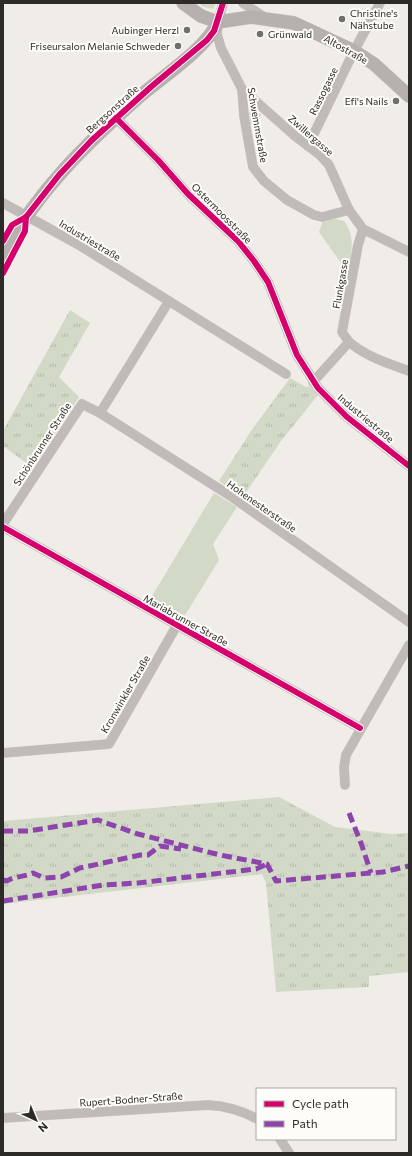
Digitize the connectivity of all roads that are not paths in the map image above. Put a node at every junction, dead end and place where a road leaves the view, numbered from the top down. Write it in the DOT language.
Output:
graph roads {
  1 [pos="183,3"];
  2 [pos="224,3"];
  3 [pos="243,3"];
  4 [pos="380,3"];
  5 [pos="265,18"];
  6 [pos="218,22"];
  7 [pos="354,51"];
  8 [pos="242,89"];
  9 [pos="409,96"];
  10 [pos="116,118"];
  11 [pos="308,146"];
  12 [pos="3,203"];
  13 [pos="350,210"];
  14 [pos="26,217"];
  15 [pos="364,229"];
  16 [pos="409,252"];
  17 [pos="3,256"];
  18 [pos="169,302"];
  19 [pos="349,342"];
  20 [pos="409,371"];
  21 [pos="286,374"];
  22 [pos="313,382"];
  23 [pos="100,412"];
  24 [pos="409,466"];
  25 [pos="3,525"];
  26 [pos="409,622"];
  27 [pos="177,625"];
  28 [pos="409,645"];
  29 [pos="360,728"];
  30 [pos="3,753"];
  31 [pos="345,785"];
  32 [pos="3,1118"];
  33 [pos="256,1118"];
  34 [pos="281,1140"];
  35 [pos="289,1153"];
  1 -- 6 [label="street"];
  2 -- 6 [label="street"];
  3 -- 5 [label="street"];
  4 -- 7 [label="street, Rassogasse"];
  5 -- 6 [label="street, Altostraße"];
  5 -- 7 [label="street, Altostraße"];
  6 -- 8 [label="street, Schwemmstraße"];
  6 -- 10 [label="street, Bergsonstraße"];
  7 -- 9 [label="street, Altostraße"];
  7 -- 11 [label="street, Rassogasse"];
  8 -- 11 [label="street, Zwillergasse"];
  8 -- 13 [label="street, Schwemmstraße"];
  10 -- 14 [label="street, Bergsonstraße"];
  10 -- 22 [label="street, Ostermoosstraße"];
  11 -- 13 [label="street, Zwillergasse"];
  12 -- 14 [label="street, Industriestraße"];
  13 -- 15 [label="street"];
  14 -- 17 [label="street, Bergsonstraße"];
  14 -- 18 [label="street, Industriestraße"];
  15 -- 16 [label="street"];
  15 -- 19 [label="street, Flunkgasse"];
  18 -- 21 [label="street, Industriestraße"];
  18 -- 23 [label="street"];
  19 -- 20 [label="street"];
  19 -- 22 [label="street"];
  22 -- 24 [label="street, Industriestraße"];
  23 -- 25 [label="street, Schönbrunner Straße"];
  23 -- 26 [label="street, Hohenesterstraße"];
  25 -- 27 [label="street, Mariabrunner Straße"];
  27 -- 29 [label="street, Mariabrunner Straße"];
  27 -- 30 [label="street, Kronwinkler Straße"];
  28 -- 29 [label="street"];
  29 -- 31 [label="street"];
  32 -- 33 [label="street, Rupert-Bodner-Straße"];
  34 -- 35 [label="street"];
}
